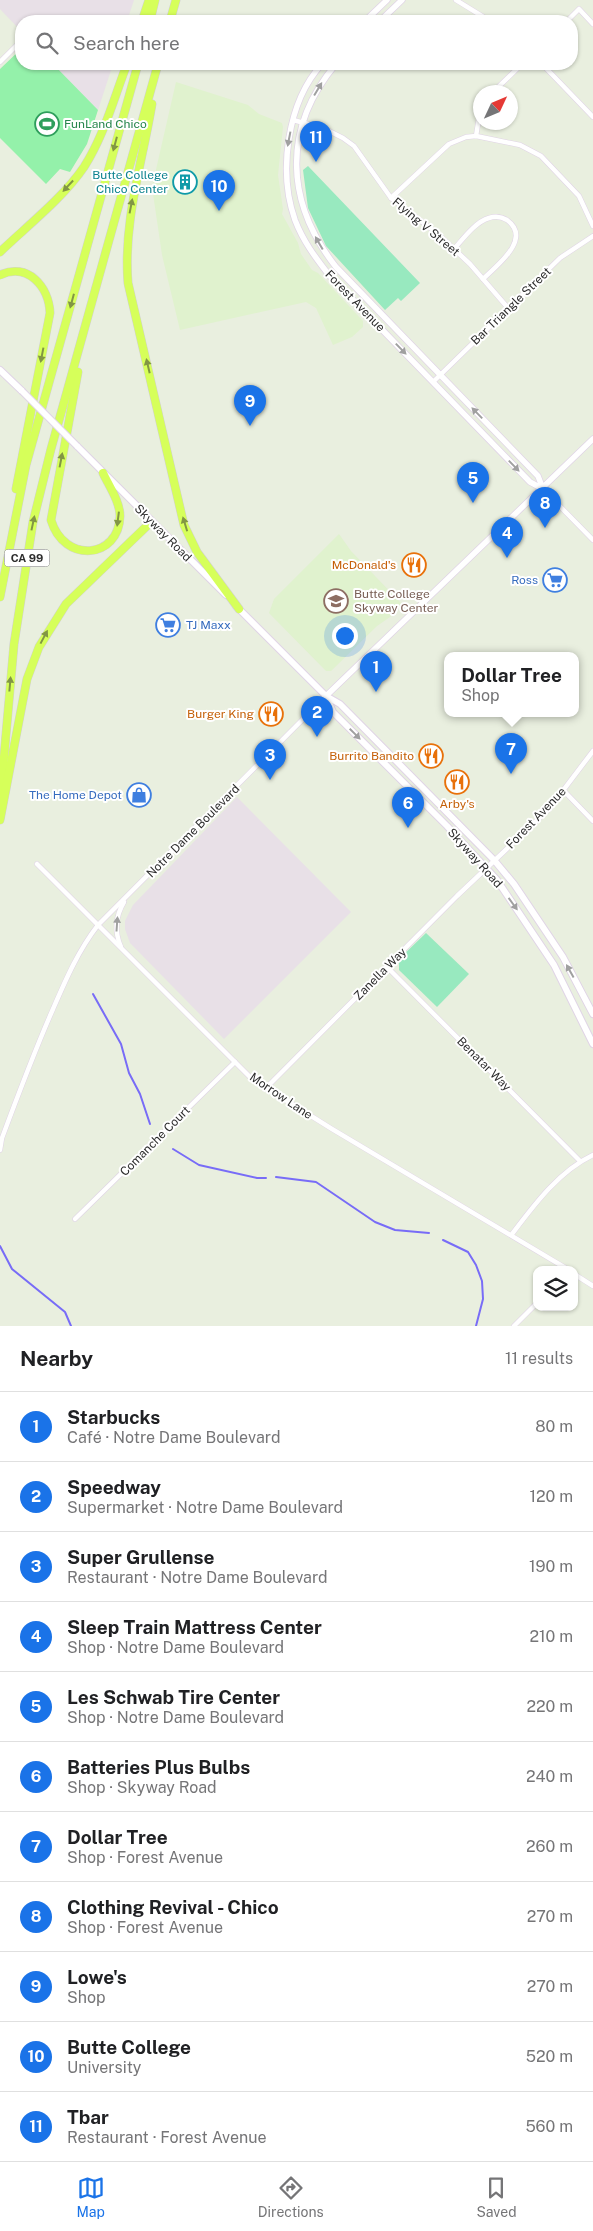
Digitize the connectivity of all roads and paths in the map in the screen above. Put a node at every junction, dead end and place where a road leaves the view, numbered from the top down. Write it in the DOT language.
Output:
graph roads {
  1 [pos="150,0"];
  2 [pos="155,0"];
  3 [pos="176,0"];
  4 [pos="387,0"];
  5 [pos="402,0"];
  6 [pos="456,0"];
  7 [pos="144,15"];
  8 [pos="151,15"];
  9 [pos="172,15"];
  10 [pos="371,15"];
  11 [pos="386,15"];
  12 [pos="480,15"];
  13 [pos="572,15"];
  14 [pos="593,24"];
  15 [pos="15,46"];
  16 [pos="0,62"];
  17 [pos="125,70"];
  18 [pos="136,70"];
  19 [pos="157,70"];
  20 [pos="158,70"];
  21 [pos="318,70"];
  22 [pos="332,70"];
  23 [pos="516,70"];
  24 [pos="548,70"];
  25 [pos="500,85"];
  26 [pos="593,116"];
  27 [pos="293,120"];
  28 [pos="303,123"];
  29 [pos="477,130"];
  30 [pos="476,136"];
  31 [pos="391,198"];
  32 [pos="593,226"];
  33 [pos="593,236"];
  34 [pos="454,249"];
  35 [pos="0,252"];
  36 [pos="0,275"];
  37 [pos="483,279"];
  38 [pos="508,308"];
  39 [pos="87,320"];
  40 [pos="0,370"];
  41 [pos="440,375"];
  42 [pos="433,382"];
  43 [pos="593,439"];
  44 [pos="103,474"];
  45 [pos="542,489"];
  46 [pos="14,516"];
  47 [pos="151,522"];
  48 [pos="593,540"];
  49 [pos="0,596"];
  50 [pos="239,609"];
  51 [pos="326,696"];
  52 [pos="593,751"];
  53 [pos="564,791"];
  54 [pos="0,802"];
  55 [pos="0,820"];
  56 [pos="593,821"];
  57 [pos="494,860"];
  58 [pos="37,864"];
  59 [pos="485,868"];
  60 [pos="126,898"];
  61 [pos="98,925"];
  62 [pos="123,950"];
  63 [pos="387,967"];
  64 [pos="593,1014"];
  65 [pos="593,1044"];
  66 [pos="235,1062"];
  67 [pos="266,1089"];
  68 [pos="0,1150"];
  69 [pos="593,1155"];
  70 [pos="580,1161"];
  71 [pos="75,1219"];
  72 [pos="512,1234"];
  73 [pos="562,1266"];
  74 [pos="578,1277"];
  75 [pos="593,1286"];
  76 [pos="533,1307"];
  77 [pos="514,1326"];
  1 -- 7 [label="highway"];
  2 -- 8 [label="highway"];
  3 -- 9 [label="highway"];
  4 -- 10 [label="street"];
  5 -- 11 [label="street"];
  6 -- 12 [label="street"];
  13 -- 14 [label="street"];
  15 -- 16 [label="street"];
  17 -- 35 [label="highway, one-way"];
  18 -- 46 [label="highway, CA 99, one-way"];
  19 -- 39 [label="highway, CA 99"];
  50 -- 20 [label="highway, one-way"];
  21 -- 27 [label="street, Forest Avenue"];
  28 -- 22 [label="street, Forest Avenue, one-way"];
  23 -- 25 [label="street"];
  24 -- 26 [label="street"];
  27 -- 28 [label="street, Flying V Street"];
  27 -- 42 [label="street, Forest Avenue, one-way"];
  28 -- 31 [label="street, Flying V Street"];
  41 -- 28 [label="street, Forest Avenue, one-way"];
  29 -- 30 [label="street"];
  30 -- 31 [label="street"];
  30 -- 32 [label="street"];
  31 -- 34 [label="street, Flying V Street"];
  33 -- 38 [label="street, Bar Triangle Street"];
  34 -- 37 [label="street, Flying V Street"];
  34 -- 37 [label="street"];
  36 -- 46 [label="highway, one-way"];
  37 -- 38 [label="street, Flying V Street"];
  38 -- 41 [label="street, Bar Triangle Street"];
  44 -- 39 [label="highway, one-way"];
  54 -- 39 [label="highway, CA 99, one-way"];
  40 -- 44 [label="main road, Skyway Road, bridge"];
  41 -- 42 [label="street, Bar Triangle Street"];
  45 -- 41 [label="street, Forest Avenue, one-way"];
  42 -- 45 [label="street, Forest Avenue, one-way"];
  43 -- 45 [label="street, Notre Dame Boulevard"];
  44 -- 47 [label="main road, Skyway Road"];
  45 -- 48 [label="street, Forest Avenue"];
  45 -- 51 [label="street, Notre Dame Boulevard"];
  46 -- 49 [label="highway, CA 99"];
  47 -- 50 [label="main road, Skyway Road"];
  55 -- 47 [label="highway, one-way"];
  50 -- 51 [label="main road, Skyway Road"];
  51 -- 57 [label="main road, Skyway Road"];
  51 -- 59 [label="main road, Skyway Road, one-way"];
  51 -- 60 [label="street, Notre Dame Boulevard"];
  52 -- 53 [label="street, Forest Avenue"];
  53 -- 56 [label="street"];
  53 -- 57 [label="street, Forest Avenue"];
  57 -- 59 [label="street, Zanella Way"];
  64 -- 57 [label="main road, Skyway Road, one-way"];
  58 -- 61 [label="street, Morrow Lane"];
  59 -- 63 [label="street, Zanella Way"];
  59 -- 65 [label="main road, Skyway Road, one-way"];
  60 -- 61 [label="street, Notre Dame Boulevard"];
  62 -- 60 [label="street, one-way"];
  61 -- 62 [label="street, Morrow Lane"];
  61 -- 68 [label="street, Notre Dame Boulevard"];
  62 -- 66 [label="street, Morrow Lane"];
  63 -- 67 [label="street, Zanella Way"];
  63 -- 70 [label="street, Benatar Way"];
  66 -- 67 [label="street, Morrow Lane"];
  66 -- 71 [label="street, Comanche Court"];
  67 -- 72 [label="street, Morrow Lane"];
  69 -- 70 [label="street"];
  70 -- 72 [label="street"];
  72 -- 73 [label="street, Morrow Lane"];
  74 -- 75 [label="street"];
  76 -- 77 [label="street"];
}
